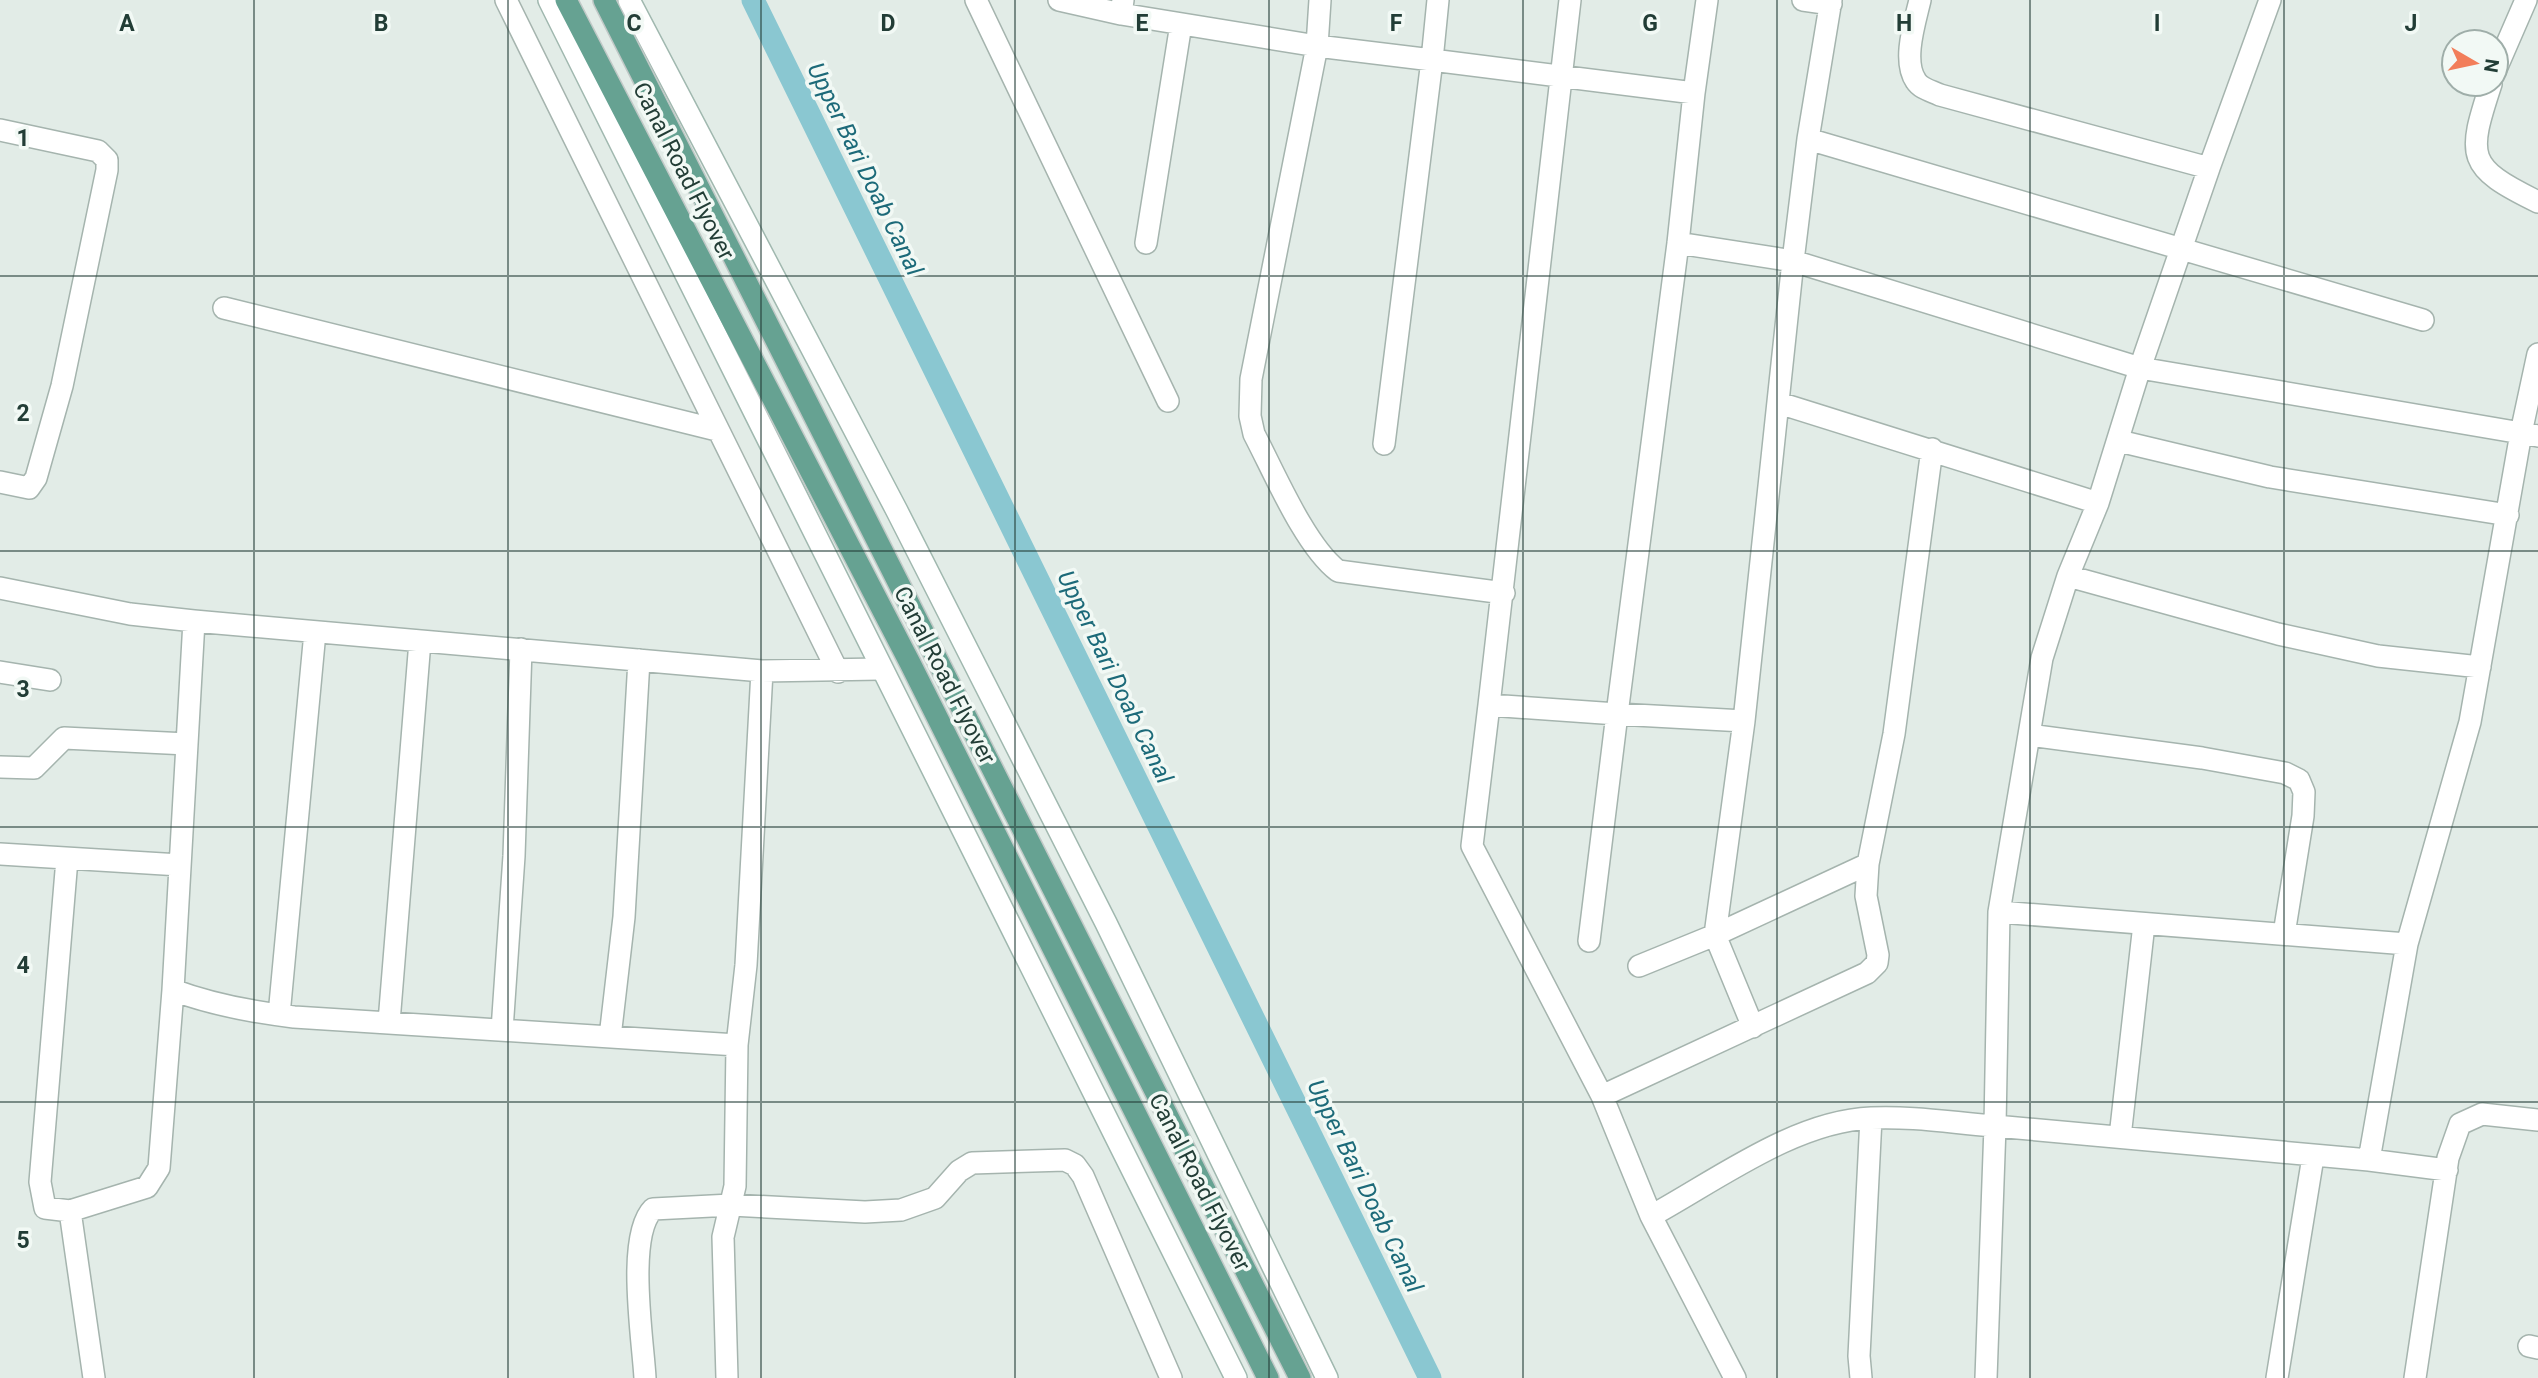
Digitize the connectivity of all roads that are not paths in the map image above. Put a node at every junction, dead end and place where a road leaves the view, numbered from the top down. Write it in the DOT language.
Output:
graph roads {
  1 [pos="506,0"];
  2 [pos="549,0"];
  3 [pos="566,0"];
  4 [pos="604,0"];
  5 [pos="629,0"];
  6 [pos="976,0"];
  7 [pos="1059,0"];
  8 [pos="1320,0"];
  9 [pos="1438,0"];
  10 [pos="1570,0"];
  11 [pos="1707,0"];
  12 [pos="1803,0"];
  13 [pos="1920,0"];
  14 [pos="2270,0"];
  15 [pos="2526,0"];
  16 [pos="1831,2"];
  17 [pos="1122,7"];
  18 [pos="1181,24"];
  19 [pos="2510,37"];
  20 [pos="1317,46"];
  21 [pos="1432,60"];
  22 [pos="1561,76"];
  23 [pos="1694,93"];
  24 [pos="2486,98"];
  25 [pos="0,130"];
  26 [pos="1808,139"];
  27 [pos="2209,168"];
  28 [pos="2538,202"];
  29 [pos="1146,243"];
  30 [pos="1678,243"];
  31 [pos="2183,248"];
  32 [pos="1793,261"];
  33 [pos="224,308"];
  34 [pos="2423,320"];
  35 [pos="2538,354"];
  36 [pos="2140,368"];
  37 [pos="1168,401"];
  38 [pos="1779,403"];
  39 [pos="717,430"];
  40 [pos="2530,435"];
  41 [pos="2119,441"];
  42 [pos="1384,444"];
  43 [pos="1932,449"];
  44 [pos="0,482"];
  45 [pos="2098,503"];
  46 [pos="2508,515"];
  47 [pos="2068,576"];
  48 [pos="0,588"];
  49 [pos="1504,593"];
  50 [pos="194,621"];
  51 [pos="315,632"];
  52 [pos="420,640"];
  53 [pos="521,649"];
  54 [pos="639,660"];
  55 [pos="2480,667"];
  56 [pos="880,669"];
  57 [pos="762,671"];
  58 [pos="0,672"];
  59 [pos="838,672"];
  60 [pos="50,680"];
  61 [pos="1489,705"];
  62 [pos="1617,714"];
  63 [pos="1744,721"];
  64 [pos="2029,735"];
  65 [pos="187,744"];
  66 [pos="0,767"];
  67 [pos="0,854"];
  68 [pos="67,859"];
  69 [pos="1868,864"];
  70 [pos="180,865"];
  71 [pos="1998,912"];
  72 [pos="2144,924"];
  73 [pos="2284,934"];
  74 [pos="1715,935"];
  75 [pos="1588,941"];
  76 [pos="2407,944"];
  77 [pos="1639,967"];
  78 [pos="173,990"];
  79 [pos="279,1015"];
  80 [pos="389,1022"];
  81 [pos="1753,1027"];
  82 [pos="502,1030"];
  83 [pos="610,1037"];
  84 [pos="737,1045"];
  85 [pos="1602,1096"];
  86 [pos="1871,1118"];
  87 [pos="2538,1120"];
  88 [pos="1995,1126"];
  89 [pos="2120,1137"];
  90 [pos="2313,1157"];
  91 [pos="2369,1160"];
  92 [pos="2447,1170"];
  93 [pos="731,1205"];
  94 [pos="70,1212"];
  95 [pos="1651,1216"];
  96 [pos="1267,1374"];
  97 [pos="94,1378"];
  98 [pos="645,1378"];
  99 [pos="727,1378"];
  100 [pos="1171,1378"];
  101 [pos="1236,1378"];
  102 [pos="1300,1378"];
  103 [pos="1327,1378"];
  104 [pos="1735,1378"];
  105 [pos="1861,1378"];
  106 [pos="1986,1378"];
  107 [pos="2277,1378"];
  108 [pos="2415,1378"];
  1 -- 39 [label="street"];
  2 -- 56 [label="street"];
  3 -- 96 [label="main road, Canal Road Flyover"];
  4 -- 102 [label="main road, Canal Road Flyover"];
  5 -- 103 [label="street"];
  6 -- 37 [label="street"];
  7 -- 17 [label="street"];
  8 -- 20 [label="street"];
  9 -- 21 [label="street"];
  10 -- 22 [label="street"];
  11 -- 23 [label="street"];
  12 -- 16 [label="street"];
  13 -- 27 [label="street"];
  14 -- 27 [label="street"];
  15 -- 19 [label="street"];
  16 -- 26 [label="street"];
  17 -- 18 [label="street"];
  18 -- 20 [label="street"];
  18 -- 29 [label="street"];
  20 -- 21 [label="street"];
  20 -- 49 [label="street"];
  21 -- 22 [label="street"];
  21 -- 42 [label="street"];
  22 -- 23 [label="street"];
  22 -- 49 [label="street"];
  23 -- 30 [label="street"];
  24 -- 28 [label="street"];
  25 -- 44 [label="street"];
  26 -- 31 [label="street"];
  26 -- 32 [label="street"];
  27 -- 31 [label="street"];
  30 -- 32 [label="street"];
  30 -- 62 [label="street"];
  31 -- 34 [label="street"];
  31 -- 36 [label="street"];
  32 -- 36 [label="street"];
  32 -- 38 [label="street"];
  33 -- 39 [label="street"];
  35 -- 40 [label="street"];
  36 -- 40 [label="street"];
  36 -- 41 [label="street"];
  38 -- 43 [label="street"];
  38 -- 63 [label="street"];
  39 -- 59 [label="street"];
  40 -- 46 [label="street"];
  41 -- 45 [label="street"];
  41 -- 46 [label="street"];
  43 -- 45 [label="street"];
  43 -- 69 [label="street"];
  45 -- 47 [label="street"];
  46 -- 55 [label="street"];
  47 -- 55 [label="street"];
  47 -- 64 [label="street"];
  48 -- 50 [label="street"];
  49 -- 61 [label="street"];
  50 -- 51 [label="street"];
  50 -- 65 [label="street"];
  51 -- 52 [label="street"];
  51 -- 79 [label="street"];
  52 -- 53 [label="street"];
  52 -- 80 [label="street"];
  53 -- 54 [label="street"];
  53 -- 82 [label="street"];
  54 -- 57 [label="street"];
  54 -- 83 [label="street"];
  55 -- 76 [label="street"];
  56 -- 59 [label="street"];
  56 -- 101 [label="street"];
  57 -- 59 [label="street"];
  57 -- 84 [label="street"];
  58 -- 60 [label="street"];
  61 -- 62 [label="street"];
  61 -- 85 [label="street"];
  62 -- 63 [label="street"];
  62 -- 75 [label="street"];
  63 -- 74 [label="street"];
  64 -- 71 [label="street"];
  64 -- 73 [label="street"];
  65 -- 66 [label="street"];
  65 -- 70 [label="street"];
  67 -- 68 [label="street"];
  68 -- 70 [label="street"];
  68 -- 94 [label="street"];
  69 -- 74 [label="street"];
  69 -- 81 [label="street"];
  70 -- 78 [label="street"];
  71 -- 72 [label="street"];
  71 -- 88 [label="street"];
  72 -- 73 [label="street"];
  72 -- 89 [label="street"];
  73 -- 76 [label="street"];
  74 -- 77 [label="street"];
  74 -- 81 [label="street"];
  76 -- 91 [label="street"];
  78 -- 79 [label="street"];
  78 -- 94 [label="street"];
  79 -- 80 [label="street"];
  80 -- 82 [label="street"];
  81 -- 85 [label="street"];
  82 -- 83 [label="street"];
  83 -- 84 [label="street"];
  84 -- 93 [label="street"];
  85 -- 95 [label="street"];
  86 -- 88 [label="street"];
  86 -- 95 [label="street"];
  86 -- 105 [label="street"];
  87 -- 92 [label="street"];
  88 -- 89 [label="street"];
  88 -- 106 [label="street"];
  89 -- 90 [label="street"];
  90 -- 91 [label="street"];
  90 -- 107 [label="street"];
  91 -- 92 [label="street"];
  92 -- 108 [label="street"];
  93 -- 98 [label="street"];
  93 -- 99 [label="street"];
  93 -- 100 [label="street"];
  94 -- 97 [label="street"];
  95 -- 104 [label="street"];
}
